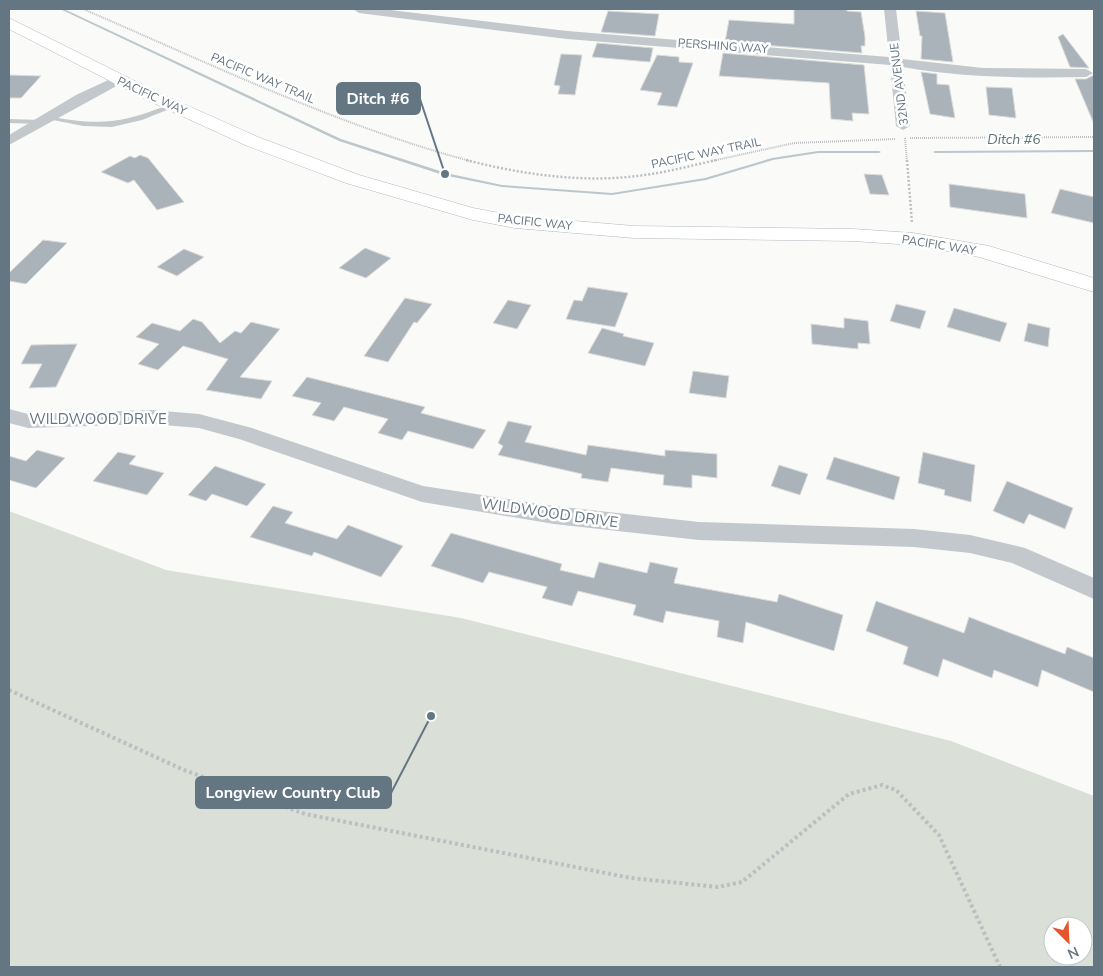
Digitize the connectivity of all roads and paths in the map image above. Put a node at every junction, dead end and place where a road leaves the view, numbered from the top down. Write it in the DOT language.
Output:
graph roads {
  1 [pos="82,9"];
  2 [pos="359,9"];
  3 [pos="890,9"];
  4 [pos="9,23"];
  5 [pos="895,62"];
  6 [pos="1086,73"];
  7 [pos="117,80"];
  8 [pos="173,106"];
  9 [pos="44,120"];
  10 [pos="9,121"];
  11 [pos="904,132"];
  12 [pos="1094,137"];
  13 [pos="9,141"];
  14 [pos="913,239"];
  15 [pos="1094,285"];
  16 [pos="9,416"];
  17 [pos="1094,589"];
  18 [pos="9,690"];
  19 [pos="1000,967"];
  1 -- 11 [label="path, PACIFIC WAY TRAIL"];
  2 -- 5 [label="street, PERSHING WAY"];
  3 -- 5 [label="street, 32ND AVENUE"];
  4 -- 7 [label="main road, PACIFIC WAY"];
  5 -- 6 [label="street, PERSHING WAY"];
  5 -- 11 [label="street, 32ND AVENUE"];
  7 -- 8 [label="main road, PACIFIC WAY"];
  7 -- 9 [label="street"];
  8 -- 9 [label="lane"];
  8 -- 14 [label="main road, PACIFIC WAY"];
  9 -- 10 [label="lane"];
  9 -- 13 [label="street"];
  11 -- 12 [label="path, PACIFIC WAY TRAIL"];
  11 -- 14 [label="path, 32ND AVENUE"];
  14 -- 15 [label="main road, PACIFIC WAY"];
  16 -- 17 [label="street, WILDWOOD DRIVE"];
  18 -- 19 [label="path"];
}
